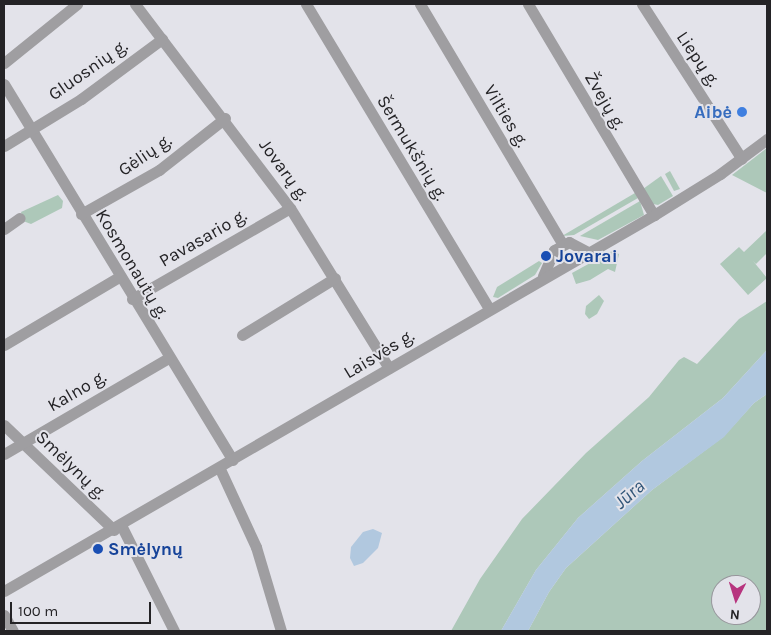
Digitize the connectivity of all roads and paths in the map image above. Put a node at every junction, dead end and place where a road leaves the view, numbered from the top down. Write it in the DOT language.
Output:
graph roads {
  1 [pos="77,4"];
  2 [pos="135,4"];
  3 [pos="306,4"];
  4 [pos="420,4"];
  5 [pos="528,4"];
  6 [pos="642,4"];
  7 [pos="162,39"];
  8 [pos="4,62"];
  9 [pos="4,84"];
  10 [pos="225,118"];
  11 [pos="34,128"];
  12 [pos="767,139"];
  13 [pos="4,146"];
  14 [pos="742,159"];
  15 [pos="290,208"];
  16 [pos="81,214"];
  17 [pos="654,215"];
  18 [pos="20,218"];
  19 [pos="4,229"];
  20 [pos="563,245"];
  21 [pos="588,252"];
  22 [pos="544,276"];
  23 [pos="119,277"];
  24 [pos="335,278"];
  25 [pos="132,299"];
  26 [pos="489,309"];
  27 [pos="242,335"];
  28 [pos="4,345"];
  29 [pos="168,358"];
  30 [pos="389,368"];
  31 [pos="4,425"];
  32 [pos="22,443"];
  33 [pos="4,454"];
  34 [pos="233,460"];
  35 [pos="220,469"];
  36 [pos="117,527"];
  37 [pos="4,591"];
  38 [pos="4,615"];
  39 [pos="13,631"];
  40 [pos="174,631"];
  41 [pos="281,631"];
  1 -- 8 [label="street"];
  2 -- 7 [label="street, Jovarų g."];
  3 -- 26 [label="street, Šermukšnių g."];
  4 -- 20 [label="street, Vilties g."];
  5 -- 17 [label="street, Žvejų g."];
  6 -- 14 [label="street, Liepų g."];
  7 -- 10 [label="street, Jovarų g."];
  7 -- 11 [label="street, Gluosnių g."];
  9 -- 11 [label="street, Kosmonautų g."];
  10 -- 15 [label="street, Jovarų g."];
  10 -- 16 [label="street, Gėlių g."];
  11 -- 13 [label="street, Gluosnių g."];
  11 -- 16 [label="street, Kosmonautų g."];
  12 -- 14 [label="street, Laisvės g."];
  14 -- 17 [label="street, Laisvės g."];
  15 -- 24 [label="street, Jovarų g."];
  15 -- 25 [label="street, Pavasario g."];
  16 -- 23 [label="street, Kosmonautų g."];
  17 -- 21 [label="street, Laisvės g."];
  18 -- 19 [label="street"];
  20 -- 21 [label="street"];
  20 -- 22 [label="street"];
  21 -- 22 [label="street, Laisvės g."];
  22 -- 26 [label="street, Laisvės g."];
  23 -- 25 [label="street, Kosmonautų g."];
  23 -- 28 [label="street"];
  24 -- 27 [label="street"];
  24 -- 30 [label="street, Jovarų g."];
  25 -- 29 [label="street, Kosmonautų g."];
  26 -- 30 [label="street, Laisvės g."];
  29 -- 32 [label="street, Kalno g."];
  29 -- 34 [label="street, Kosmonautų g."];
  30 -- 34 [label="street, Laisvės g."];
  31 -- 32 [label="street, Smėlynų g."];
  32 -- 33 [label="street, Kalno g."];
  32 -- 36 [label="street, Smėlynų g."];
  34 -- 35 [label="street, Laisvės g."];
  35 -- 36 [label="street, Laisvės g."];
  35 -- 41 [label="street"];
  36 -- 37 [label="street, Laisvės g."];
  36 -- 40 [label="street"];
  38 -- 39 [label="street"];
}
